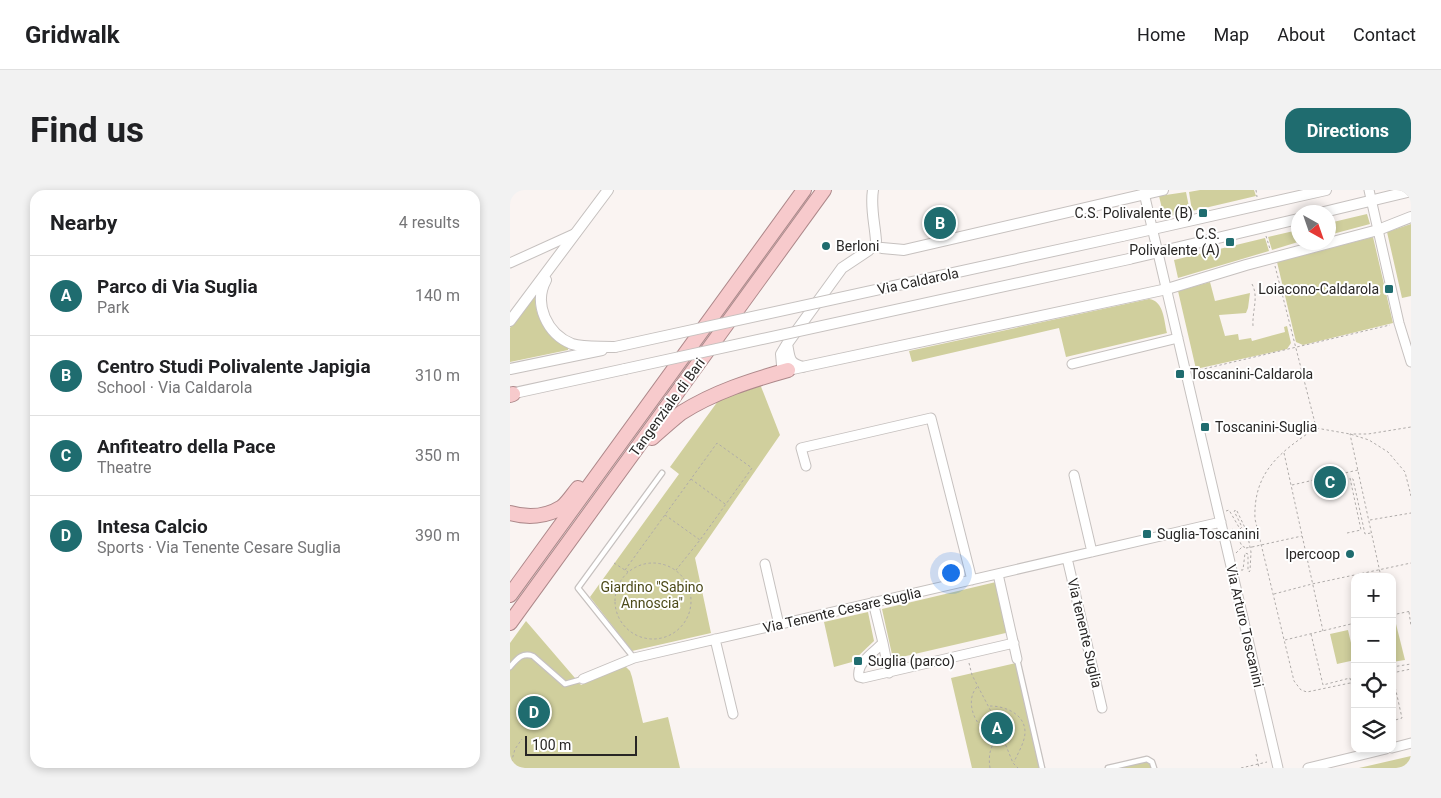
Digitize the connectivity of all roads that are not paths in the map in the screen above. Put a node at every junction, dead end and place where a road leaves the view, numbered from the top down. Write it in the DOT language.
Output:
graph roads {
  1 [pos="608,190"];
  2 [pos="791,190"];
  3 [pos="804,190"];
  4 [pos="824,190"];
  5 [pos="873,190"];
  6 [pos="1163,190"];
  7 [pos="1326,190"];
  8 [pos="1369,190"];
  9 [pos="1411,191"];
  10 [pos="1144,193"];
  11 [pos="1371,201"];
  12 [pos="1336,209"];
  13 [pos="1411,217"];
  14 [pos="1291,221"];
  15 [pos="1153,229"];
  16 [pos="1378,230"];
  17 [pos="577,233"];
  18 [pos="879,244"];
  19 [pos="1157,253"];
  20 [pos="756,255"];
  21 [pos="559,256"];
  22 [pos="510,263"];
  23 [pos="1167,289"];
  24 [pos="510,321"];
  25 [pos="1407,333"];
  26 [pos="1178,338"];
  27 [pos="786,344"];
  28 [pos="615,347"];
  29 [pos="1411,362"];
  30 [pos="1072,364"];
  31 [pos="804,367"];
  32 [pos="510,368"];
  33 [pos="788,370"];
  34 [pos="511,394"];
  35 [pos="618,446"];
  36 [pos="636,451"];
  37 [pos="806,466"];
  38 [pos="662,473"];
  39 [pos="1074,475"];
  40 [pos="510,513"];
  41 [pos="1220,517"];
  42 [pos="1092,552"];
  43 [pos="1067,558"];
  44 [pos="765,564"];
  45 [pos="998,574"];
  46 [pos="972,580"];
  47 [pos="510,595"];
  48 [pos="873,602"];
  49 [pos="510,623"];
  50 [pos="779,624"];
  51 [pos="715,639"];
  52 [pos="883,643"];
  53 [pos="1014,643"];
  54 [pos="634,658"];
  55 [pos="1017,659"];
  56 [pos="510,667"];
  57 [pos="889,673"];
  58 [pos="583,679"];
  59 [pos="1102,708"];
  60 [pos="733,714"];
  61 [pos="1411,743"];
  62 [pos="1396,747"];
  63 [pos="1370,753"];
  64 [pos="1277,764"];
  65 [pos="1042,768"];
  66 [pos="1108,768"];
  67 [pos="1154,768"];
  68 [pos="1308,768"];
  1 -- 17 [label="street"];
  2 -- 20 [label="highway"];
  3 -- 20 [label="highway, Tangenziale di Bari"];
  4 -- 36 [label="highway, Tangenziale di Bari"];
  5 -- 18 [label="street"];
  6 -- 10 [label="street"];
  7 -- 15 [label="street, Via Caldarola"];
  8 -- 11 [label="street"];
  9 -- 11 [label="street"];
  10 -- 15 [label="street, Via Arturo Toscanini"];
  10 -- 18 [label="street"];
  11 -- 12 [label="street"];
  11 -- 16 [label="street"];
  13 -- 16 [label="street"];
  14 -- 19 [label="street, Via Caldarola"];
  15 -- 19 [label="street, Via Arturo Toscanini"];
  15 -- 28 [label="street, Via Caldarola, bridge"];
  16 -- 23 [label="street"];
  16 -- 25 [label="street"];
  17 -- 21 [label="street"];
  17 -- 22 [label="street"];
  18 -- 27 [label="street"];
  19 -- 23 [label="street, Via Arturo Toscanini"];
  19 -- 34 [label="street, Via Caldarola, bridge"];
  20 -- 35 [label="highway, Tangenziale di Bari"];
  21 -- 24 [label="street"];
  21 -- 28 [label="street"];
  23 -- 26 [label="street, Via Arturo Toscanini"];
  23 -- 31 [label="street"];
  25 -- 29 [label="street"];
  26 -- 30 [label="street"];
  26 -- 41 [label="street, Via Arturo Toscanini"];
  27 -- 31 [label="street"];
  27 -- 33 [label="street"];
  28 -- 32 [label="street, Via Caldarola"];
  31 -- 33 [label="street"];
  33 -- 36 [label="highway"];
  35 -- 40 [label="highway"];
  35 -- 47 [label="highway, Tangenziale di Bari"];
  36 -- 49 [label="highway, Tangenziale di Bari"];
  37 -- 46 [label="street"];
  38 -- 54 [label="lane"];
  39 -- 42 [label="street"];
  41 -- 42 [label="street, Via Tenente Cesare Suglia"];
  41 -- 64 [label="street, Via Arturo Toscanini"];
  42 -- 43 [label="street, Via Tenente Cesare Suglia"];
  43 -- 45 [label="street, Via Tenente Cesare Suglia"];
  43 -- 59 [label="street, Via tenente Suglia"];
  44 -- 50 [label="street"];
  45 -- 46 [label="street, Via Tenente Cesare Suglia"];
  45 -- 53 [label="street"];
  46 -- 48 [label="street, Via Tenente Cesare Suglia"];
  48 -- 50 [label="street, Via Tenente Cesare Suglia"];
  48 -- 52 [label="street"];
  50 -- 51 [label="street, Via Tenente Cesare Suglia"];
  51 -- 54 [label="street, Via Tenente Cesare Suglia"];
  51 -- 60 [label="street"];
  52 -- 57 [label="street"];
  52 -- 57 [label="street"];
  53 -- 55 [label="street"];
  53 -- 57 [label="street"];
  54 -- 58 [label="street, Via Tenente Cesare Suglia"];
  55 -- 65 [label="lane"];
  56 -- 58 [label="lane"];
  61 -- 62 [label="street"];
  63 -- 68 [label="street"];
  66 -- 67 [label="lane"];
}
